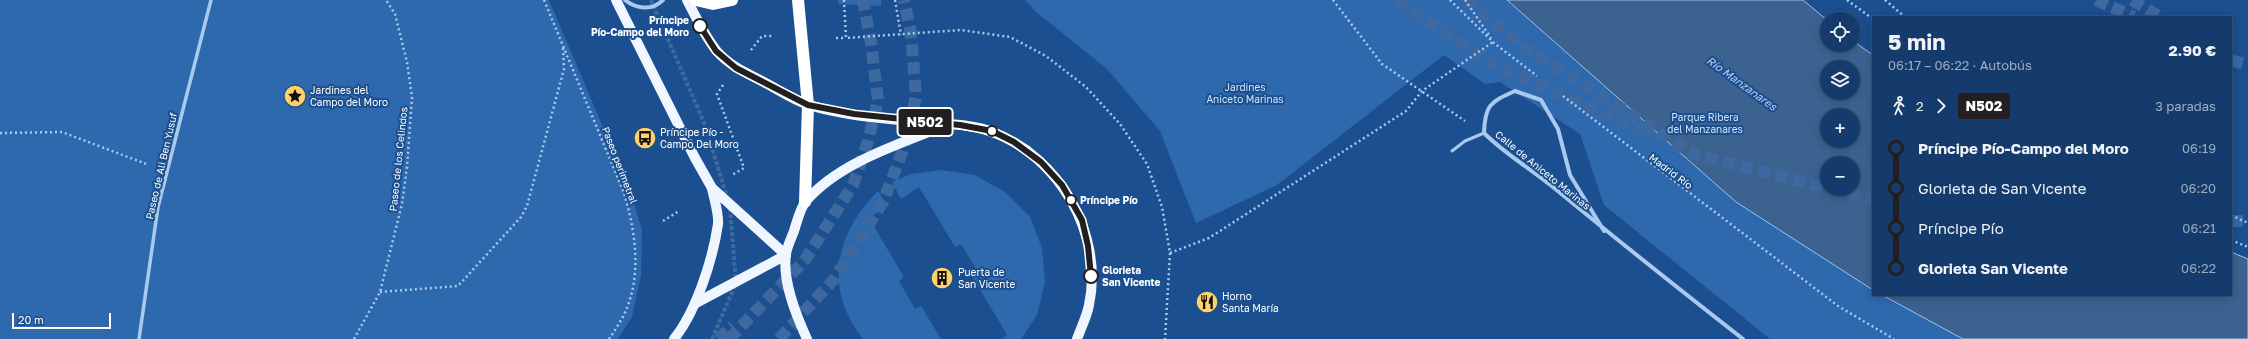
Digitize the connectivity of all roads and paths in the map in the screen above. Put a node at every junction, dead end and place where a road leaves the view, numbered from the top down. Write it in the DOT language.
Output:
graph roads {
  1 [pos="211,0"];
  2 [pos="386,0"];
  3 [pos="544,0"];
  4 [pos="616,0"];
  5 [pos="625,0"];
  6 [pos="663,0"];
  7 [pos="687,0"];
  8 [pos="696,0"];
  9 [pos="732,0"];
  10 [pos="798,0"];
  11 [pos="844,0"];
  12 [pos="895,0"];
  13 [pos="1333,0"];
  14 [pos="1450,0"];
  15 [pos="1465,0"];
  16 [pos="1847,0"];
  17 [pos="1884,0"];
  18 [pos="1904,16"];
  19 [pos="1872,18"];
  20 [pos="901,35"];
  21 [pos="772,36"];
  22 [pos="836,38"];
  23 [pos="846,38"];
  24 [pos="1494,43"];
  25 [pos="563,46"];
  26 [pos="749,52"];
  27 [pos="1543,81"];
  28 [pos="726,82"];
  29 [pos="1422,92"];
  30 [pos="1561,95"];
  31 [pos="808,105"];
  32 [pos="946,125"];
  33 [pos="0,133"];
  34 [pos="1484,133"];
  35 [pos="1452,151"];
  36 [pos="167,172"];
  37 [pos="730,176"];
  38 [pos="712,188"];
  39 [pos="805,202"];
  40 [pos="679,211"];
  41 [pos="2232,216"];
  42 [pos="663,221"];
  43 [pos="2248,224"];
  44 [pos="1604,230"];
  45 [pos="2232,240"];
  46 [pos="2248,247"];
  47 [pos="1170,253"];
  48 [pos="786,255"];
  49 [pos="380,292"];
  50 [pos="696,303"];
  51 [pos="139,339"];
  52 [pos="354,339"];
  53 [pos="609,339"];
  54 [pos="674,339"];
  55 [pos="806,339"];
  56 [pos="1077,339"];
  57 [pos="1164,339"];
  58 [pos="1743,339"];
  59 [pos="1894,339"];
  1 -- 36 [label="street, Paseo de Ali Ben Yusuf"];
  2 -- 49 [label="path, Paseo de los Celindos"];
  3 -- 25 [label="path, Paseo perimetral"];
  4 -- 38 [label="main road"];
  5 -- 6 [label="street"];
  7 -- 31 [label="main road"];
  8 -- 9 [label="highway"];
  10 -- 31 [label="highway"];
  11 -- 23 [label="path"];
  12 -- 20 [label="path"];
  13 -- 29 [label="path"];
  14 -- 24 [label="path"];
  15 -- 24 [label="path"];
  16 -- 19 [label="path"];
  17 -- 18 [label="path"];
  20 -- 23 [label="path"];
  20 -- 47 [label="path"];
  21 -- 26 [label="path"];
  22 -- 23 [label="path"];
  24 -- 27 [label="path"];
  24 -- 29 [label="path"];
  25 -- 49 [label="path"];
  25 -- 53 [label="path, Paseo perimetral"];
  28 -- 37 [label="path"];
  29 -- 34 [label="path"];
  29 -- 47 [label="path"];
  30 -- 59 [label="path, Madrid Río"];
  31 -- 32 [label="main road"];
  31 -- 39 [label="highway"];
  32 -- 39 [label="main road"];
  32 -- 56 [label="main road"];
  33 -- 36 [label="path"];
  34 -- 35 [label="lane"];
  34 -- 44 [label="street, Calle de Aniceto Marinas"];
  34 -- 44 [label="street, Calle de Aniceto Marinas"];
  36 -- 51 [label="street, Paseo de Ali Ben Yusuf"];
  38 -- 48 [label="main road"];
  38 -- 50 [label="main road"];
  39 -- 48 [label="main road"];
  40 -- 42 [label="path"];
  41 -- 43 [label="path"];
  44 -- 58 [label="street, Calle de Aniceto Marinas"];
  45 -- 46 [label="path"];
  47 -- 57 [label="path"];
  48 -- 50 [label="main road"];
  48 -- 55 [label="main road"];
  49 -- 52 [label="path, Paseo de los Celindos"];
  50 -- 54 [label="main road"];
}
